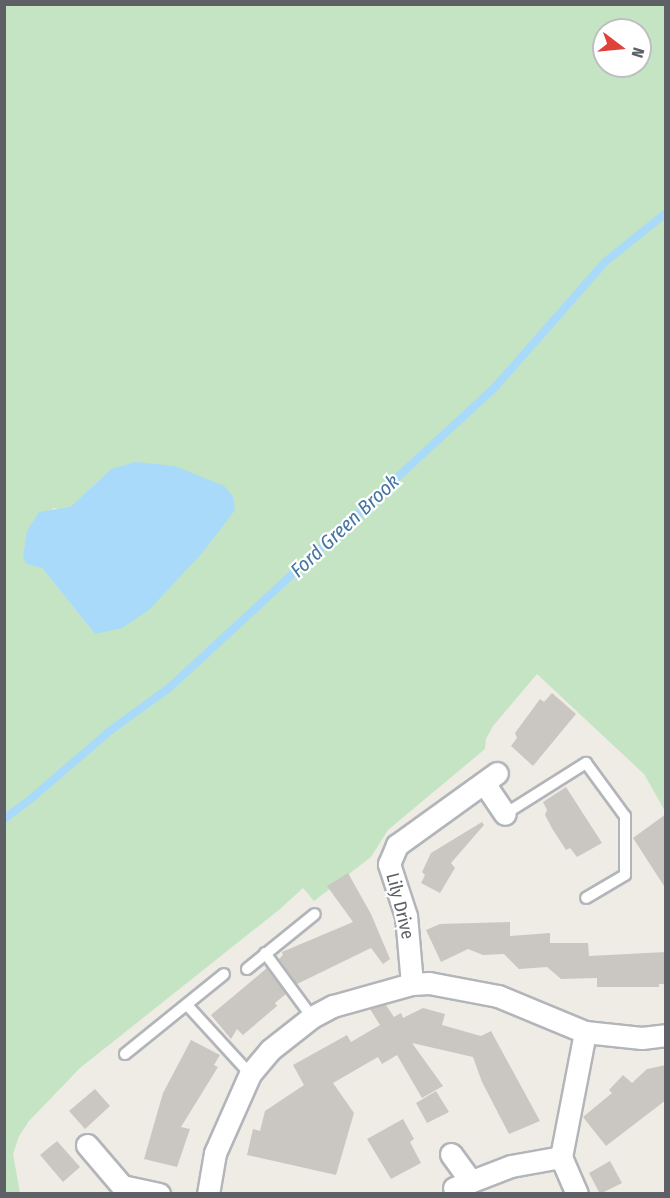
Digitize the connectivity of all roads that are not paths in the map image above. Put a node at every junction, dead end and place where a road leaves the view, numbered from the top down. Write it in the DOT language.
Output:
graph roads {
  1 [pos="505,814"];
  2 [pos="586,898"];
  3 [pos="315,914"];
  4 [pos="265,953"];
  5 [pos="247,969"];
  6 [pos="224,974"];
  7 [pos="412,984"];
  8 [pos="187,1005"];
  9 [pos="312,1017"];
  10 [pos="585,1032"];
  11 [pos="666,1035"];
  12 [pos="125,1054"];
  13 [pos="250,1074"];
  14 [pos="87,1145"];
  15 [pos="451,1154"];
  16 [pos="561,1157"];
  17 [pos="159,1194"];
  18 [pos="208,1194"];
  19 [pos="577,1194"];
  1 -- 2 [label="lane"];
  1 -- 7 [label="street, Lily Drive"];
  3 -- 4 [label="lane"];
  4 -- 5 [label="lane"];
  4 -- 9 [label="lane"];
  6 -- 8 [label="lane"];
  7 -- 9 [label="street"];
  7 -- 10 [label="street"];
  8 -- 12 [label="lane"];
  8 -- 13 [label="lane"];
  9 -- 13 [label="street"];
  10 -- 11 [label="street"];
  10 -- 16 [label="street"];
  13 -- 18 [label="street"];
  14 -- 17 [label="street"];
  15 -- 16 [label="street"];
  16 -- 19 [label="street"];
}
